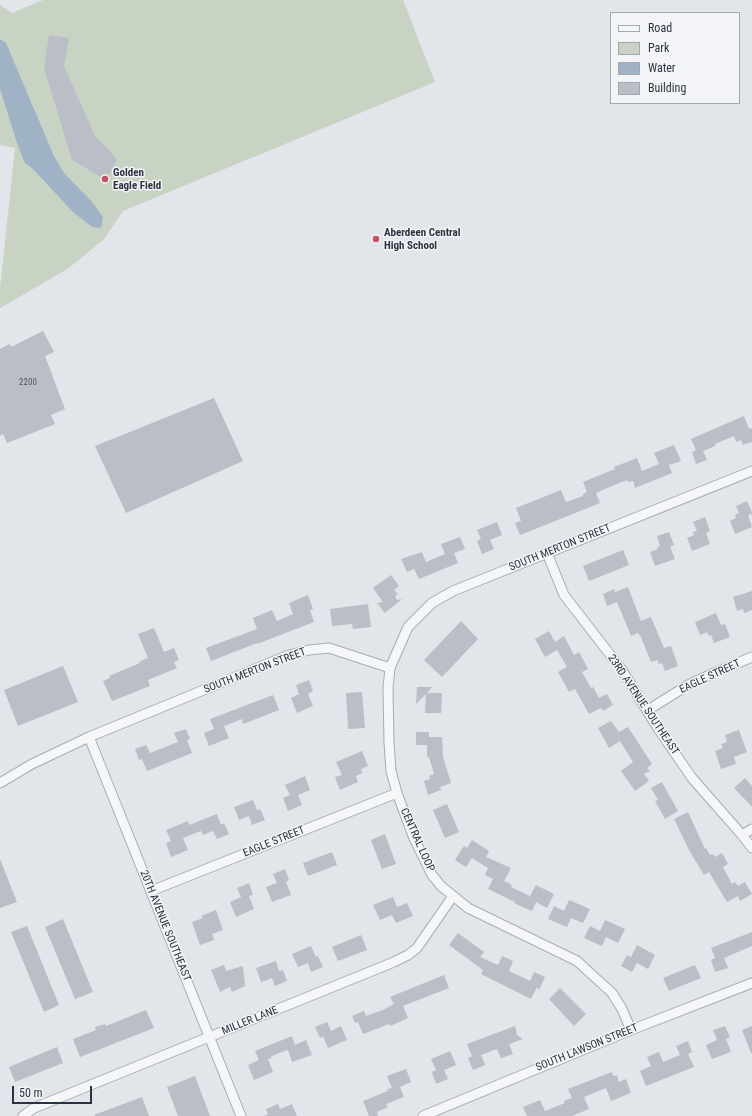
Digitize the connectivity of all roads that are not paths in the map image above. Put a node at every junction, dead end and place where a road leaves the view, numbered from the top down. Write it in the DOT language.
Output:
graph roads {
  1 [pos="752,471"];
  2 [pos="547,553"];
  3 [pos="752,657"];
  4 [pos="390,668"];
  5 [pos="648,710"];
  6 [pos="89,736"];
  7 [pos="0,784"];
  8 [pos="397,793"];
  9 [pos="752,829"];
  10 [pos="742,835"];
  11 [pos="752,848"];
  12 [pos="151,891"];
  13 [pos="453,896"];
  14 [pos="752,983"];
  15 [pos="631,1030"];
  16 [pos="210,1037"];
  17 [pos="24,1116"];
  18 [pos="241,1116"];
  19 [pos="423,1116"];
  1 -- 2 [label="street, SOUTH MERTON STREET"];
  2 -- 4 [label="street, SOUTH MERTON STREET"];
  2 -- 5 [label="street, 23RD AVENUE SOUTHEAST"];
  3 -- 5 [label="street, EAGLE STREET"];
  4 -- 6 [label="street, SOUTH MERTON STREET"];
  4 -- 8 [label="street, CENTRAL LOOP"];
  5 -- 10 [label="street, 23RD AVENUE SOUTHEAST"];
  6 -- 7 [label="street, SOUTH MERTON STREET"];
  6 -- 12 [label="street, 20TH AVENUE SOUTHEAST"];
  8 -- 12 [label="street, EAGLE STREET"];
  8 -- 13 [label="street, CENTRAL LOOP"];
  9 -- 10 [label="street"];
  10 -- 11 [label="street, 23RD AVENUE SOUTHEAST"];
  12 -- 16 [label="street, 20TH AVENUE SOUTHEAST"];
  13 -- 15 [label="street, CENTRAL LOOP"];
  13 -- 16 [label="street, MILLER LANE"];
  14 -- 15 [label="street, SOUTH LAWSON STREET"];
  15 -- 19 [label="street, SOUTH LAWSON STREET"];
  16 -- 17 [label="street, MILLER LANE"];
  16 -- 18 [label="street, 20TH AVENUE SOUTHEAST"];
}
